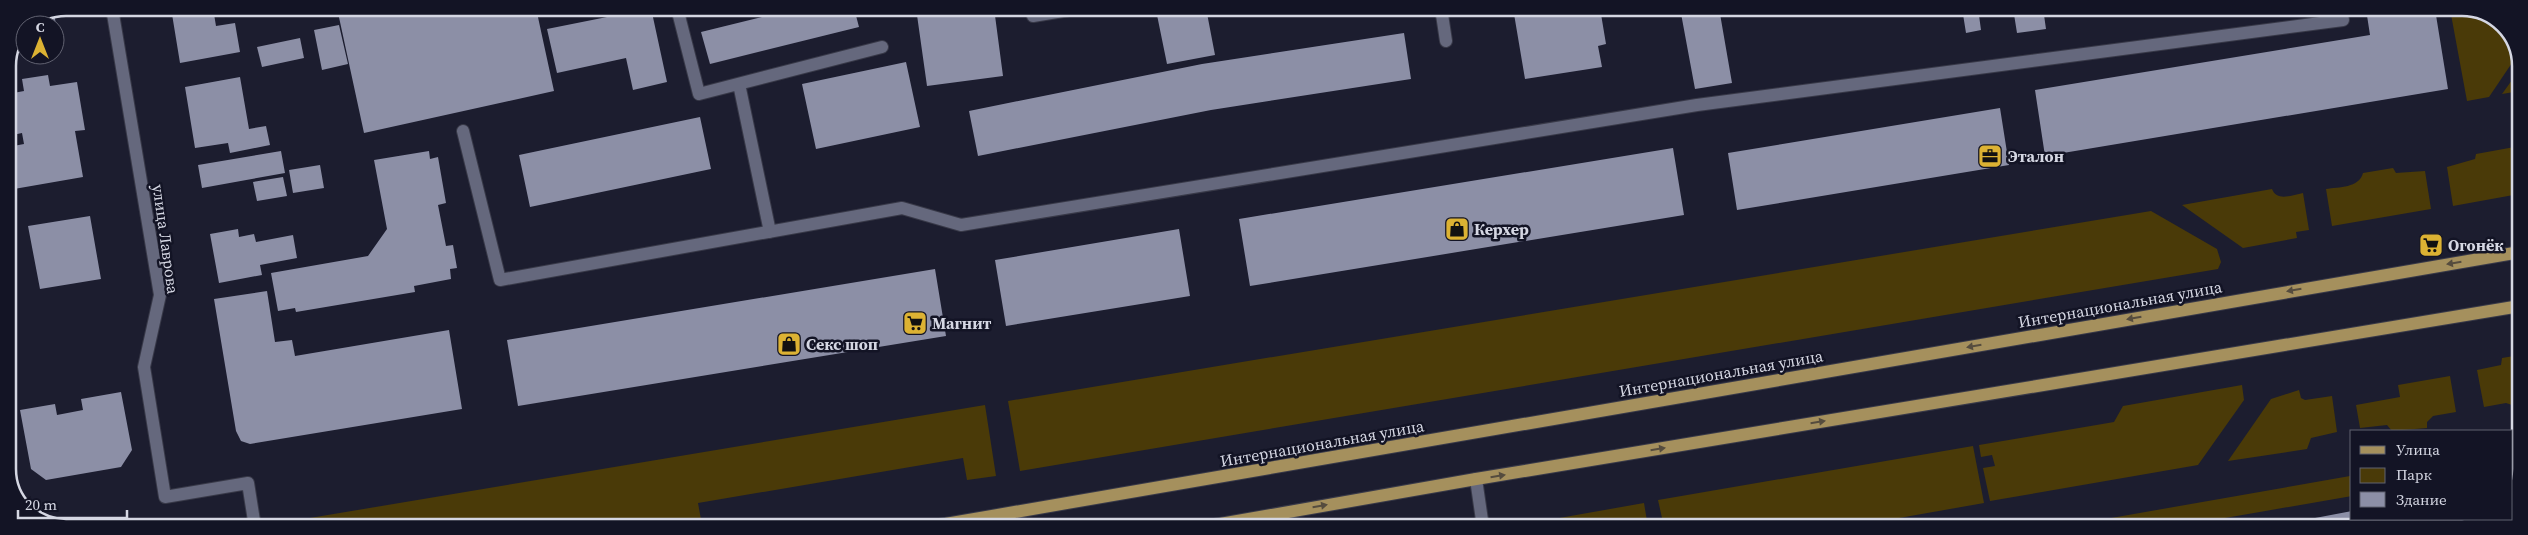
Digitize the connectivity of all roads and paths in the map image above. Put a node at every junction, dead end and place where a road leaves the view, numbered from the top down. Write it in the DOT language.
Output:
graph roads {
  1 [pos="113,16"];
  2 [pos="679,16"];
  3 [pos="1442,16"];
  4 [pos="2342,16"];
  5 [pos="1446,41"];
  6 [pos="882,47"];
  7 [pos="739,84"];
  8 [pos="463,131"];
  9 [pos="770,232"];
  10 [pos="2512,253"];
  11 [pos="2512,307"];
  12 [pos="1476,479"];
  13 [pos="255,519"];
  14 [pos="974,519"];
  15 [pos="1248,519"];
  16 [pos="1482,519"];
  1 -- 13 [label="street, улица Лаврова"];
  2 -- 7 [label="street"];
  3 -- 5 [label="street"];
  4 -- 9 [label="street"];
  6 -- 7 [label="street"];
  7 -- 9 [label="street"];
  8 -- 9 [label="street"];
  10 -- 14 [label="main road, Интернациональная улица, one-way"];
  12 -- 11 [label="main road, one-way"];
  15 -- 12 [label="main road, one-way"];
  12 -- 16 [label="street"];
}
